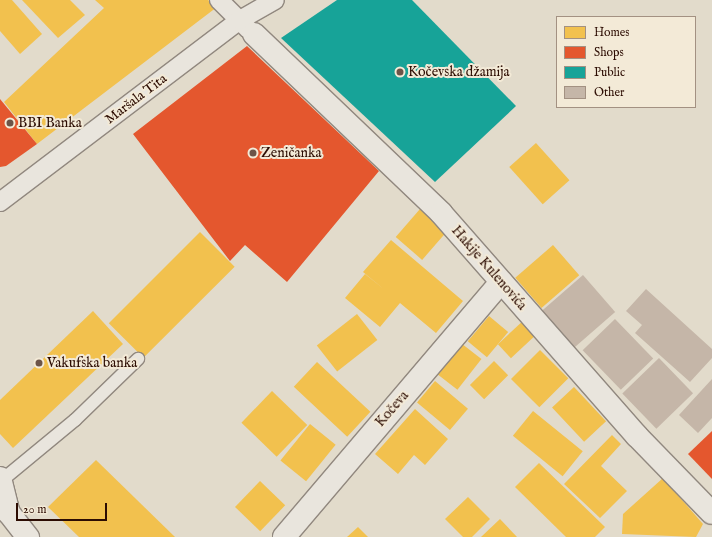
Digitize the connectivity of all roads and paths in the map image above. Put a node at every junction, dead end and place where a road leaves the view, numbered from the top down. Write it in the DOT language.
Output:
graph roads {
  1 [pos="219,0"];
  2 [pos="275,0"];
  3 [pos="247,27"];
  4 [pos="0,202"];
  5 [pos="501,282"];
  6 [pos="138,358"];
  7 [pos="1,480"];
  8 [pos="712,514"];
  9 [pos="28,537"];
  10 [pos="284,537"];
  1 -- 3 [label="street"];
  2 -- 3 [label="street, Maršala Tita"];
  3 -- 4 [label="street, Maršala Tita"];
  3 -- 5 [label="street, Hakije Kulenovića"];
  5 -- 8 [label="street, Hakije Kulenovića"];
  5 -- 10 [label="street, Kočeva"];
  6 -- 7 [label="lane"];
  7 -- 9 [label="street"];
}
